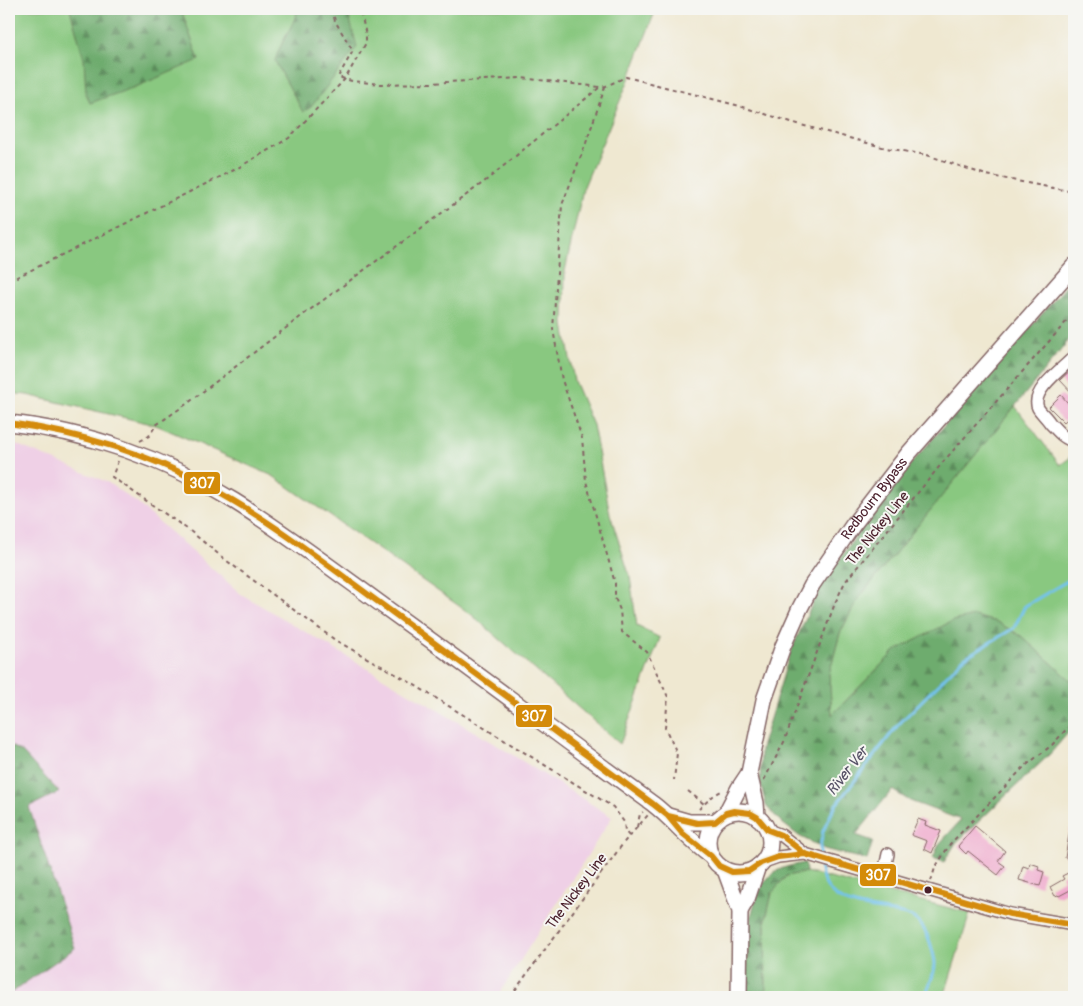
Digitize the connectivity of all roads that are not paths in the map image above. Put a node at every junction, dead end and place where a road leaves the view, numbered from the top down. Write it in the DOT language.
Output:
graph roads {
  1 [pos="1074,266"];
  2 [pos="1074,357"];
  3 [pos="9,423"];
  4 [pos="1074,441"];
  5 [pos="748,773"];
  6 [pos="668,816"];
  7 [pos="757,817"];
  8 [pos="721,818"];
  9 [pos="768,830"];
  10 [pos="888,854"];
  11 [pos="811,855"];
  12 [pos="711,856"];
  13 [pos="760,865"];
  14 [pos="726,870"];
  15 [pos="883,877"];
  16 [pos="740,911"];
  17 [pos="1074,925"];
  18 [pos="739,997"];
  1 -- 5 [label="main road, Redbourn Bypass"];
  2 -- 4 [label="street"];
  3 -- 6 [label="main road"];
  5 -- 7 [label="main road, Redbourn Bypass"];
  5 -- 8 [label="main road, Redbourn Bypass"];
  6 -- 8 [label="main road"];
  6 -- 12 [label="main road"];
  7 -- 8 [label="main road"];
  7 -- 9 [label="main road"];
  8 -- 12 [label="main road"];
  9 -- 11 [label="street"];
  9 -- 13 [label="main road"];
  10 -- 15 [label="street"];
  11 -- 13 [label="street"];
  11 -- 15 [label="street"];
  12 -- 14 [label="main road"];
  13 -- 14 [label="main road"];
  13 -- 16 [label="main road"];
  14 -- 16 [label="main road"];
  15 -- 17 [label="street"];
  16 -- 18 [label="main road"];
}
